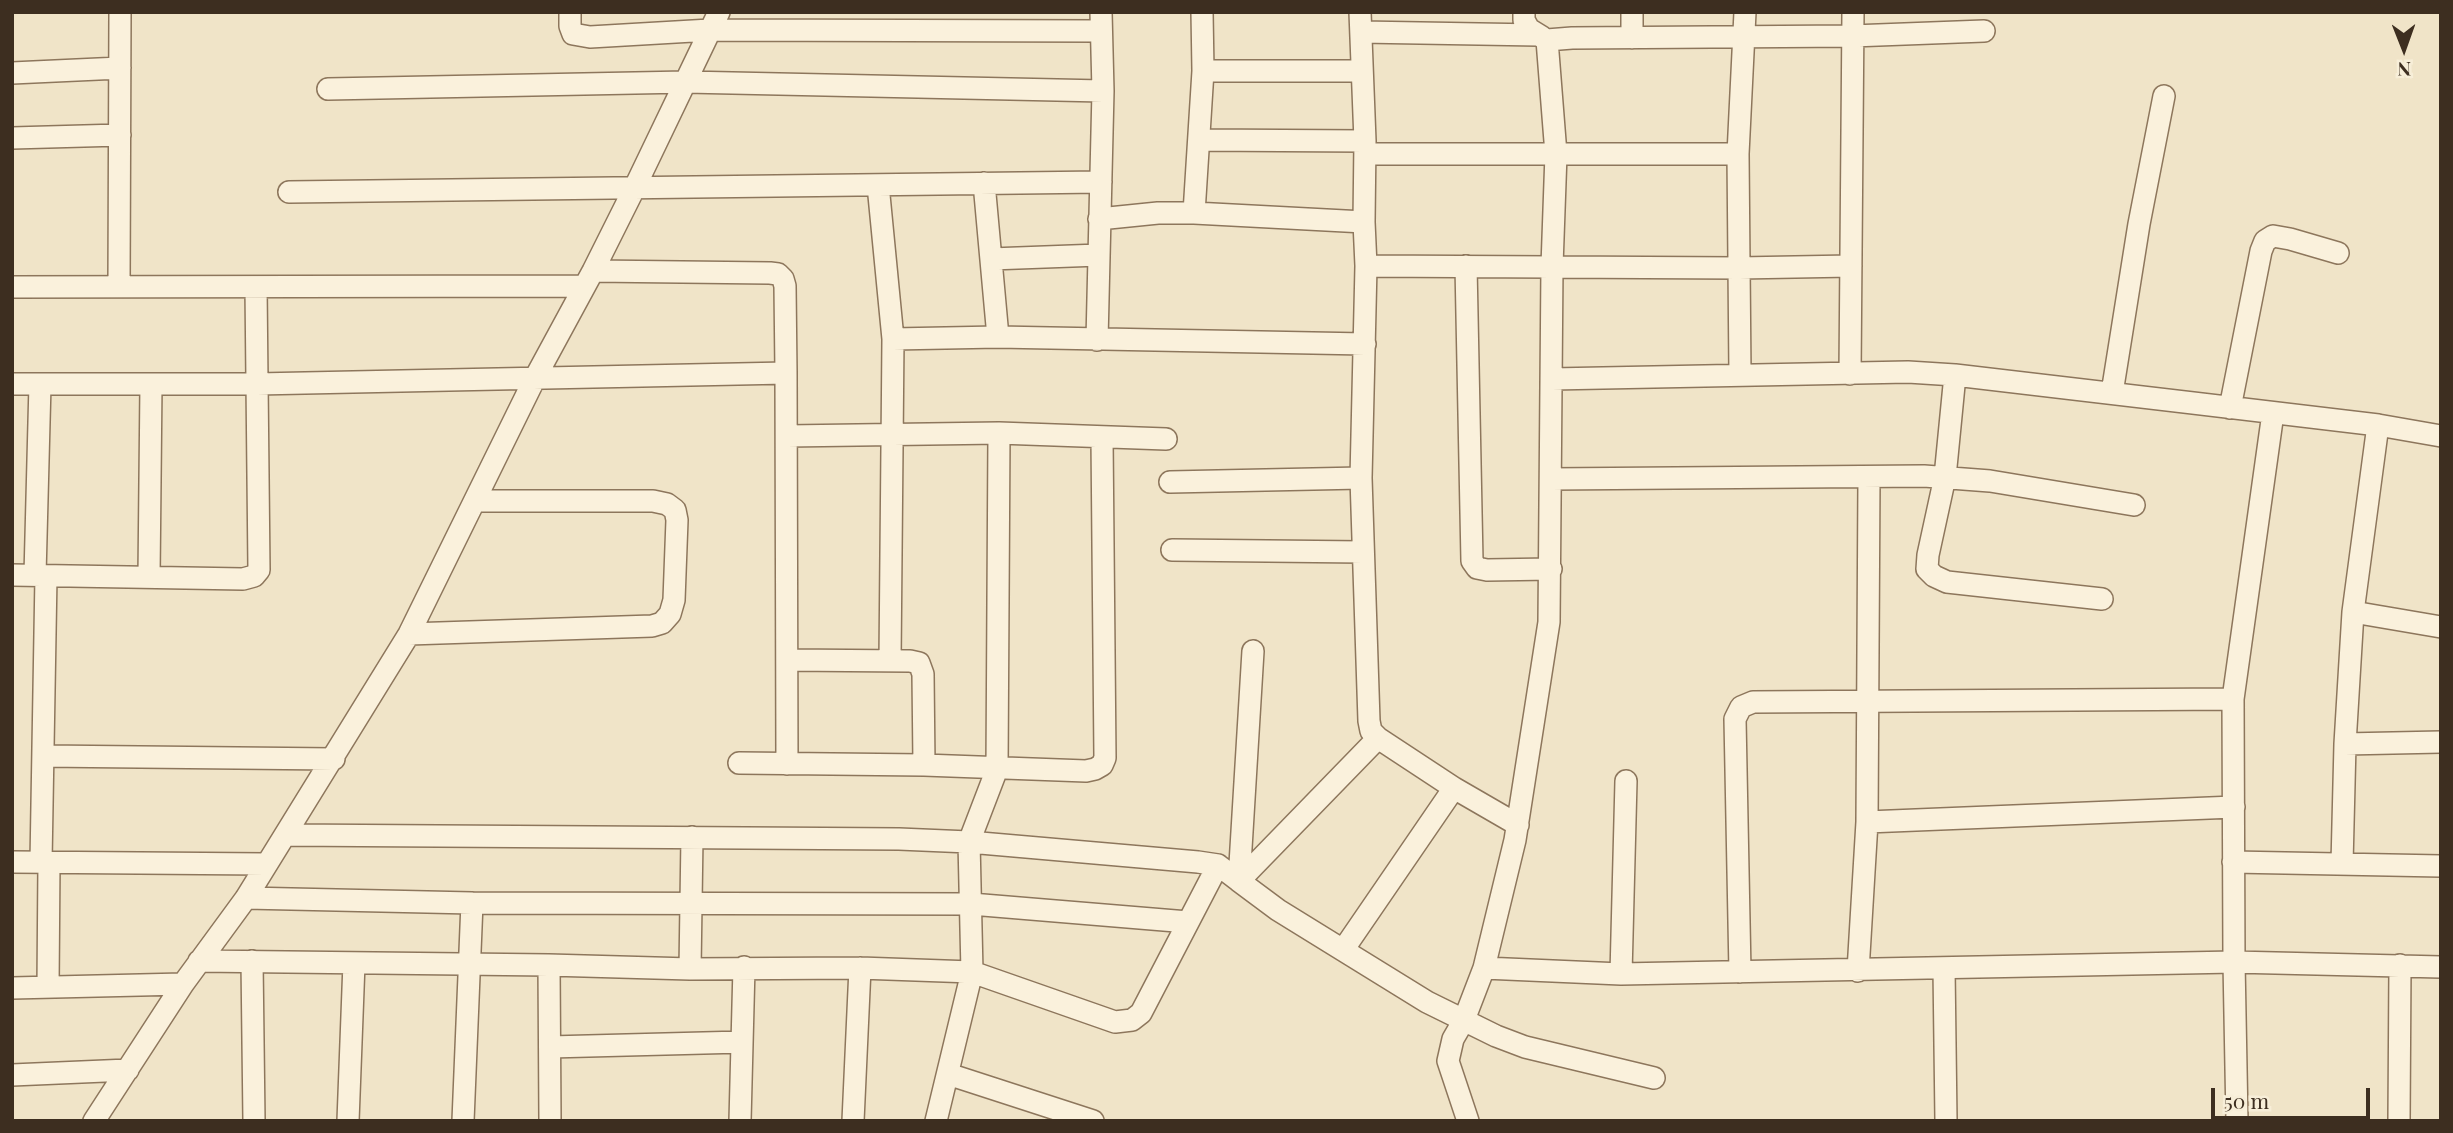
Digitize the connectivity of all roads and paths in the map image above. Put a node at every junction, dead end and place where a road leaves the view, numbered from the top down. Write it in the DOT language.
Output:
graph roads {
  1 [pos="120,12"];
  2 [pos="570,12"];
  3 [pos="1202,12"];
  4 [pos="1524,12"];
  5 [pos="1632,12"];
  6 [pos="1745,12"];
  7 [pos="1853,12"];
  8 [pos="715,21"];
  9 [pos="1101,21"];
  10 [pos="667,22"];
  11 [pos="1361,22"];
  12 [pos="1984,31"];
  13 [pos="1852,36"];
  14 [pos="1745,37"];
  15 [pos="1542,38"];
  16 [pos="1632,38"];
  17 [pos="120,68"];
  18 [pos="1203,71"];
  19 [pos="1362,71"];
  20 [pos="12,73"];
  21 [pos="686,82"];
  22 [pos="328,89"];
  23 [pos="1103,91"];
  24 [pos="2164,96"];
  25 [pos="120,135"];
  26 [pos="12,138"];
  27 [pos="1199,141"];
  28 [pos="1365,148"];
  29 [pos="1556,154"];
  30 [pos="1738,154"];
  31 [pos="1101,182"];
  32 [pos="984,183"];
  33 [pos="877,185"];
  34 [pos="634,189"];
  35 [pos="289,192"];
  36 [pos="1194,213"];
  37 [pos="1099,219"];
  38 [pos="1364,222"];
  39 [pos="2338,253"];
  40 [pos="1099,255"];
  41 [pos="991,259"];
  42 [pos="1366,266"];
  43 [pos="1466,266"];
  44 [pos="1552,266"];
  45 [pos="1851,266"];
  46 [pos="1739,268"];
  47 [pos="589,279"];
  48 [pos="12,287"];
  49 [pos="119,287"];
  50 [pos="256,287"];
  51 [pos="998,337"];
  52 [pos="892,340"];
  53 [pos="1097,340"];
  54 [pos="1365,344"];
  55 [pos="786,373"];
  56 [pos="1850,374"];
  57 [pos="1740,375"];
  58 [pos="1955,375"];
  59 [pos="535,378"];
  60 [pos="1552,379"];
  61 [pos="12,384"];
  62 [pos="40,384"];
  63 [pos="151,384"];
  64 [pos="257,384"];
  65 [pos="2112,393"];
  66 [pos="2230,408"];
  67 [pos="2273,413"];
  68 [pos="2378,425"];
  69 [pos="999,433"];
  70 [pos="787,436"];
  71 [pos="890,436"];
  72 [pos="2441,436"];
  73 [pos="1102,438"];
  74 [pos="1166,439"];
  75 [pos="1869,477"];
  76 [pos="1945,477"];
  77 [pos="1361,478"];
  78 [pos="1552,479"];
  79 [pos="1170,482"];
  80 [pos="475,501"];
  81 [pos="2134,505"];
  82 [pos="1172,550"];
  83 [pos="1363,552"];
  84 [pos="1550,569"];
  85 [pos="12,575"];
  86 [pos="41,575"];
  87 [pos="149,577"];
  88 [pos="2102,599"];
  89 [pos="2353,612"];
  90 [pos="2441,627"];
  91 [pos="410,634"];
  92 [pos="1253,651"];
  93 [pos="787,660"];
  94 [pos="890,660"];
  95 [pos="2233,699"];
  96 [pos="1868,702"];
  97 [pos="1378,738"];
  98 [pos="2441,742"];
  99 [pos="2345,744"];
  100 [pos="43,756"];
  101 [pos="334,759"];
  102 [pos="739,764"];
  103 [pos="787,764"];
  104 [pos="924,765"];
  105 [pos="998,769"];
  106 [pos="1626,781"];
  107 [pos="1454,788"];
  108 [pos="2234,807"];
  109 [pos="1867,822"];
  110 [pos="1518,825"];
  111 [pos="285,835"];
  112 [pos="692,837"];
  113 [pos="969,842"];
  114 [pos="12,862"];
  115 [pos="45,862"];
  116 [pos="2234,862"];
  117 [pos="266,864"];
  118 [pos="2342,864"];
  119 [pos="1218,865"];
  120 [pos="2441,866"];
  121 [pos="1239,881"];
  122 [pos="246,898"];
  123 [pos="472,903"];
  124 [pos="971,904"];
  125 [pos="692,905"];
  126 [pos="1188,922"];
  127 [pos="1343,950"];
  128 [pos="200,961"];
  129 [pos="252,961"];
  130 [pos="2234,962"];
  131 [pos="354,963"];
  132 [pos="470,965"];
  133 [pos="549,965"];
  134 [pos="2400,965"];
  135 [pos="744,967"];
  136 [pos="2441,967"];
  137 [pos="690,968"];
  138 [pos="860,968"];
  139 [pos="1484,968"];
  140 [pos="1944,968"];
  141 [pos="1858,971"];
  142 [pos="972,972"];
  143 [pos="1740,972"];
  144 [pos="1621,974"];
  145 [pos="183,984"];
  146 [pos="48,987"];
  147 [pos="12,988"];
  148 [pos="1464,1020"];
  149 [pos="742,1042"];
  150 [pos="550,1047"];
  151 [pos="128,1070"];
  152 [pos="948,1074"];
  153 [pos="12,1075"];
  154 [pos="1654,1078"];
  155 [pos="94,1121"];
  156 [pos="254,1121"];
  157 [pos="348,1121"];
  158 [pos="463,1121"];
  159 [pos="550,1121"];
  160 [pos="740,1121"];
  161 [pos="853,1121"];
  162 [pos="936,1121"];
  163 [pos="1094,1121"];
  164 [pos="1468,1121"];
  165 [pos="1946,1121"];
  166 [pos="2237,1121"];
  167 [pos="2399,1121"];
  1 -- 17 [label="street"];
  2 -- 10 [label="street"];
  3 -- 18 [label="street"];
  4 -- 15 [label="street"];
  5 -- 16 [label="street"];
  6 -- 14 [label="street"];
  7 -- 13 [label="street"];
  8 -- 9 [label="street"];
  8 -- 10 [label="street"];
  8 -- 21 [label="street"];
  9 -- 23 [label="street"];
  11 -- 15 [label="street"];
  11 -- 19 [label="street"];
  12 -- 13 [label="street"];
  13 -- 14 [label="street"];
  13 -- 45 [label="street"];
  14 -- 16 [label="street"];
  14 -- 30 [label="street"];
  15 -- 16 [label="street"];
  15 -- 29 [label="street"];
  17 -- 20 [label="street"];
  17 -- 25 [label="street"];
  18 -- 19 [label="street"];
  18 -- 27 [label="street"];
  19 -- 28 [label="street"];
  21 -- 22 [label="street"];
  21 -- 23 [label="street"];
  21 -- 34 [label="street"];
  23 -- 31 [label="street"];
  24 -- 65 [label="street"];
  25 -- 26 [label="street"];
  25 -- 49 [label="street"];
  27 -- 28 [label="street"];
  27 -- 36 [label="street"];
  28 -- 29 [label="street"];
  28 -- 38 [label="street"];
  29 -- 30 [label="street"];
  29 -- 44 [label="street"];
  30 -- 46 [label="street"];
  31 -- 32 [label="street"];
  31 -- 37 [label="street"];
  32 -- 33 [label="street"];
  32 -- 41 [label="street"];
  33 -- 34 [label="street"];
  33 -- 52 [label="street"];
  34 -- 35 [label="street"];
  34 -- 47 [label="street"];
  36 -- 37 [label="street"];
  36 -- 38 [label="street"];
  37 -- 40 [label="street"];
  38 -- 42 [label="street"];
  39 -- 66 [label="street"];
  40 -- 41 [label="street"];
  40 -- 53 [label="street"];
  41 -- 51 [label="street"];
  42 -- 43 [label="street"];
  42 -- 54 [label="street"];
  43 -- 44 [label="street"];
  43 -- 84 [label="street"];
  44 -- 46 [label="street"];
  44 -- 60 [label="street"];
  45 -- 46 [label="street"];
  45 -- 56 [label="street"];
  46 -- 57 [label="street"];
  47 -- 50 [label="street"];
  47 -- 55 [label="street"];
  47 -- 59 [label="street"];
  48 -- 49 [label="street"];
  49 -- 50 [label="street"];
  50 -- 64 [label="street"];
  51 -- 52 [label="street"];
  51 -- 53 [label="street"];
  52 -- 71 [label="street"];
  53 -- 54 [label="street"];
  54 -- 77 [label="street"];
  55 -- 59 [label="street"];
  55 -- 70 [label="street"];
  56 -- 57 [label="street"];
  56 -- 58 [label="street"];
  57 -- 60 [label="street"];
  58 -- 65 [label="street"];
  58 -- 76 [label="street"];
  59 -- 64 [label="street"];
  59 -- 80 [label="street"];
  60 -- 78 [label="street"];
  61 -- 62 [label="street"];
  62 -- 63 [label="street"];
  62 -- 86 [label="street"];
  63 -- 64 [label="street"];
  63 -- 87 [label="street"];
  64 -- 87 [label="street"];
  65 -- 66 [label="street"];
  66 -- 67 [label="street"];
  67 -- 68 [label="street"];
  67 -- 95 [label="street"];
  68 -- 72 [label="street"];
  68 -- 89 [label="street"];
  69 -- 71 [label="street"];
  69 -- 73 [label="street"];
  69 -- 105 [label="street"];
  70 -- 71 [label="street"];
  70 -- 93 [label="street"];
  71 -- 94 [label="street"];
  73 -- 74 [label="street"];
  73 -- 105 [label="street"];
  75 -- 76 [label="street"];
  75 -- 78 [label="street"];
  75 -- 96 [label="street"];
  76 -- 81 [label="street"];
  76 -- 88 [label="street"];
  77 -- 79 [label="street"];
  77 -- 83 [label="street"];
  78 -- 84 [label="street"];
  80 -- 91 [label="street"];
  80 -- 91 [label="street"];
  82 -- 83 [label="street"];
  83 -- 97 [label="street"];
  84 -- 110 [label="street"];
  85 -- 86 [label="street"];
  86 -- 87 [label="street"];
  86 -- 100 [label="street"];
  89 -- 90 [label="street"];
  89 -- 99 [label="street"];
  91 -- 101 [label="street"];
  92 -- 121 [label="street"];
  93 -- 94 [label="street"];
  93 -- 103 [label="street"];
  94 -- 104 [label="street"];
  95 -- 96 [label="street"];
  95 -- 108 [label="street"];
  96 -- 109 [label="street"];
  96 -- 143 [label="street"];
  97 -- 107 [label="street"];
  97 -- 121 [label="street"];
  98 -- 99 [label="street"];
  99 -- 118 [label="street"];
  100 -- 101 [label="street"];
  100 -- 115 [label="street"];
  101 -- 111 [label="street"];
  102 -- 103 [label="street"];
  103 -- 104 [label="street"];
  104 -- 105 [label="street"];
  105 -- 113 [label="street"];
  106 -- 144 [label="street"];
  107 -- 110 [label="street"];
  107 -- 127 [label="street"];
  108 -- 109 [label="street"];
  108 -- 116 [label="street"];
  109 -- 141 [label="street"];
  110 -- 139 [label="street"];
  111 -- 112 [label="street"];
  111 -- 117 [label="street"];
  112 -- 113 [label="street"];
  112 -- 125 [label="street"];
  113 -- 119 [label="street"];
  113 -- 124 [label="street"];
  114 -- 115 [label="street"];
  115 -- 117 [label="street"];
  115 -- 146 [label="street"];
  116 -- 118 [label="street"];
  116 -- 130 [label="street"];
  117 -- 122 [label="street"];
  118 -- 120 [label="street"];
  119 -- 121 [label="street"];
  119 -- 126 [label="street"];
  121 -- 127 [label="street"];
  122 -- 123 [label="street"];
  122 -- 128 [label="street"];
  123 -- 125 [label="street"];
  123 -- 132 [label="street"];
  124 -- 125 [label="street"];
  124 -- 126 [label="street"];
  124 -- 142 [label="street"];
  125 -- 137 [label="street"];
  126 -- 142 [label="street"];
  127 -- 148 [label="street"];
  128 -- 129 [label="street"];
  128 -- 145 [label="street"];
  129 -- 131 [label="street"];
  129 -- 156 [label="street"];
  130 -- 134 [label="street"];
  130 -- 140 [label="street"];
  130 -- 166 [label="street"];
  131 -- 132 [label="street"];
  131 -- 157 [label="street"];
  132 -- 133 [label="street"];
  132 -- 158 [label="street"];
  133 -- 137 [label="street"];
  133 -- 150 [label="street"];
  134 -- 136 [label="street"];
  134 -- 167 [label="street"];
  135 -- 137 [label="street"];
  135 -- 138 [label="street"];
  135 -- 149 [label="street"];
  138 -- 142 [label="street"];
  138 -- 161 [label="street"];
  139 -- 144 [label="street"];
  139 -- 148 [label="street"];
  140 -- 141 [label="street"];
  140 -- 165 [label="street"];
  141 -- 143 [label="street"];
  142 -- 152 [label="street"];
  143 -- 144 [label="street"];
  145 -- 146 [label="street"];
  145 -- 151 [label="street"];
  146 -- 147 [label="street"];
  148 -- 154 [label="street"];
  148 -- 164 [label="street"];
  149 -- 150 [label="street"];
  149 -- 160 [label="street"];
  150 -- 159 [label="street"];
  151 -- 153 [label="street"];
  151 -- 155 [label="street"];
  152 -- 162 [label="street"];
  152 -- 163 [label="street"];
}
